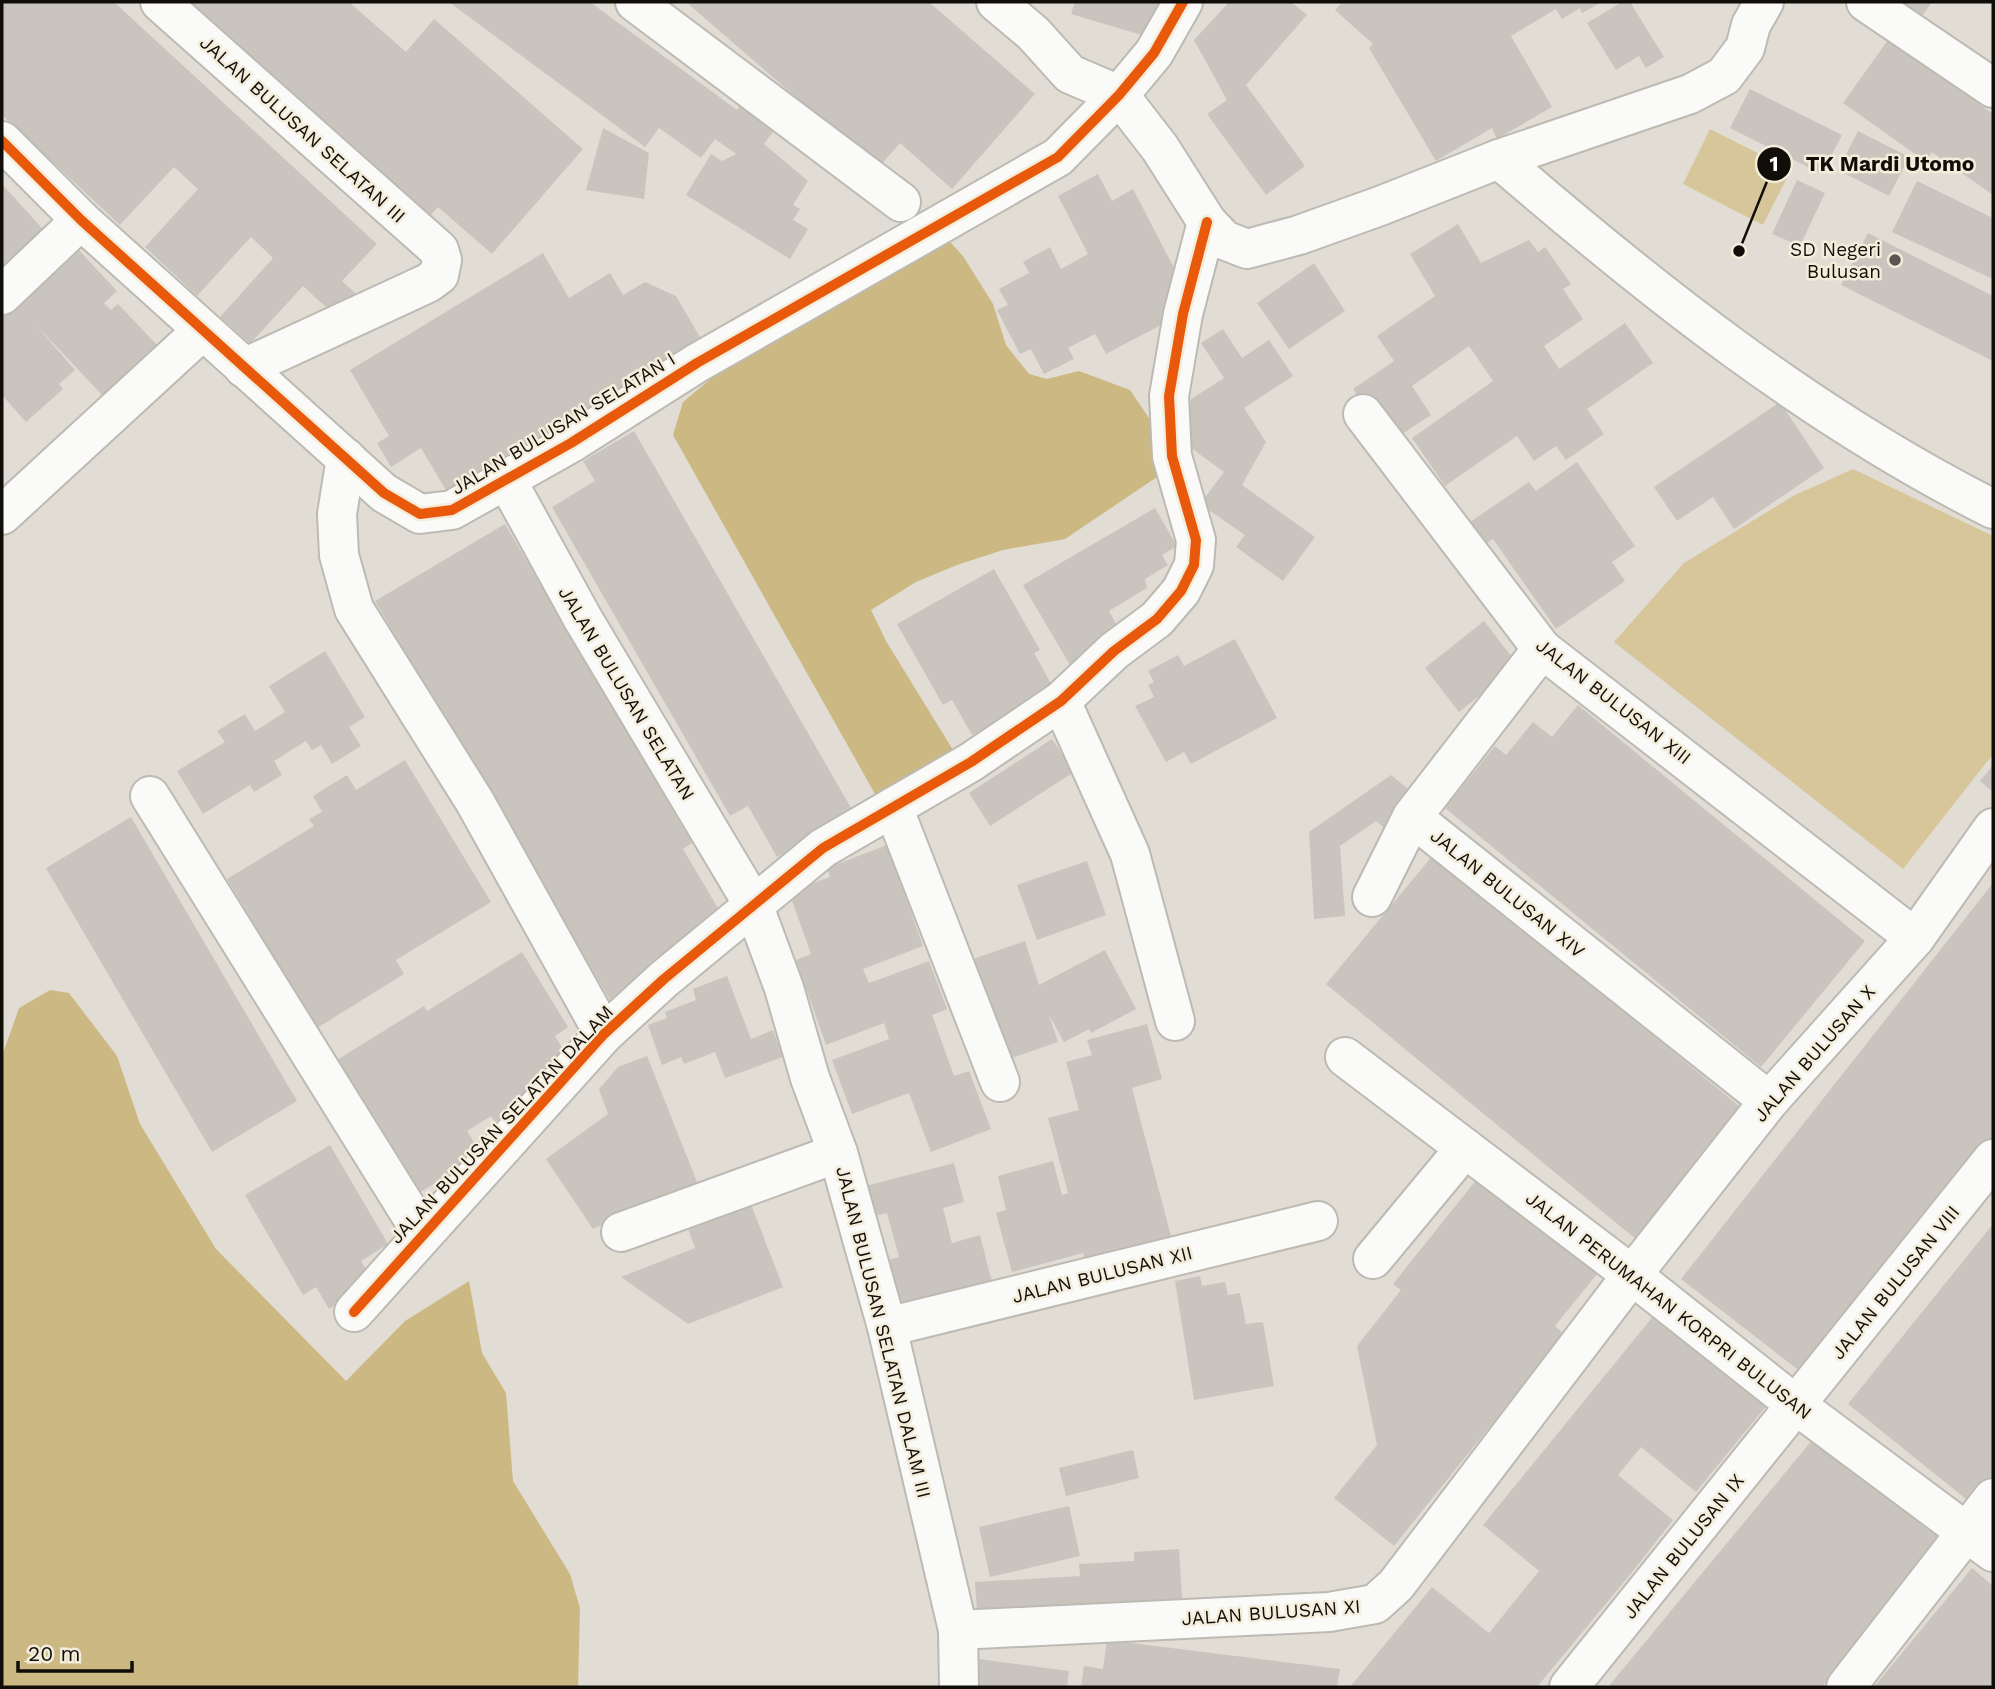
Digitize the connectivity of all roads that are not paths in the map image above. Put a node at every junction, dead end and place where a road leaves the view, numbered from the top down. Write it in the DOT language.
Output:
graph roads {
  1 [pos="160,2"];
  2 [pos="635,2"];
  3 [pos="996,2"];
  4 [pos="1183,2"];
  5 [pos="1764,2"];
  6 [pos="1866,2"];
  7 [pos="1038,17"];
  8 [pos="1993,88"];
  9 [pos="1119,95"];
  10 [pos="2,141"];
  11 [pos="1499,159"];
  12 [pos="901,202"];
  13 [pos="81,220"];
  14 [pos="1207,222"];
  15 [pos="2,295"];
  16 [pos="202,331"];
  17 [pos="244,368"];
  18 [pos="1363,414"];
  19 [pos="346,458"];
  20 [pos="506,479"];
  21 [pos="1993,509"];
  22 [pos="2,515"];
  23 [pos="1542,649"];
  24 [pos="1061,701"];
  25 [pos="150,796"];
  26 [pos="892,807"];
  27 [pos="1412,817"];
  28 [pos="1993,828"];
  29 [pos="1372,897"];
  30 [pos="753,904"];
  31 [pos="1915,938"];
  32 [pos="1175,1021"];
  33 [pos="604,1034"];
  34 [pos="1345,1057"];
  35 [pos="1000,1082"];
  36 [pos="1769,1101"];
  37 [pos="1465,1148"];
  38 [pos="838,1153"];
  39 [pos="1993,1159"];
  40 [pos="1318,1222"];
  41 [pos="621,1232"];
  42 [pos="422,1233"];
  43 [pos="1373,1259"];
  44 [pos="1632,1275"];
  45 [pos="354,1312"];
  46 [pos="887,1327"];
  47 [pos="1796,1405"];
  48 [pos="1993,1498"];
  49 [pos="1979,1542"];
  50 [pos="958,1630"];
  51 [pos="959,1687"];
  52 [pos="1569,1687"];
  53 [pos="1846,1687"];
  1 -- 17 [label="street, JALAN BULUSAN SELATAN III"];
  2 -- 12 [label="street"];
  3 -- 7 [label="street"];
  4 -- 9 [label="street, JALAN BULUSAN SELATAN I"];
  5 -- 11 [label="street"];
  6 -- 8 [label="street"];
  7 -- 9 [label="street"];
  9 -- 14 [label="street"];
  9 -- 20 [label="street, JALAN BULUSAN SELATAN I"];
  10 -- 13 [label="street, JALAN BULUSAN SELATAN I"];
  11 -- 14 [label="street"];
  11 -- 21 [label="street"];
  13 -- 15 [label="street"];
  13 -- 16 [label="street, JALAN BULUSAN SELATAN I"];
  14 -- 24 [label="street, JALAN BULUSAN SELATAN DALAM"];
  16 -- 17 [label="street, JALAN BULUSAN SELATAN I"];
  16 -- 22 [label="street"];
  17 -- 19 [label="street, JALAN BULUSAN SELATAN I"];
  18 -- 23 [label="street, JALAN BULUSAN XIII"];
  19 -- 20 [label="street, JALAN BULUSAN SELATAN I"];
  19 -- 33 [label="street"];
  20 -- 30 [label="street, JALAN BULUSAN SELATAN"];
  23 -- 27 [label="street, JALAN BULUSAN XIV"];
  23 -- 31 [label="street, JALAN BULUSAN XIII"];
  24 -- 26 [label="street, JALAN BULUSAN SELATAN DALAM"];
  24 -- 32 [label="street"];
  25 -- 42 [label="street"];
  26 -- 30 [label="street, JALAN BULUSAN SELATAN DALAM"];
  26 -- 35 [label="street"];
  27 -- 29 [label="street"];
  27 -- 36 [label="street, JALAN BULUSAN XIV"];
  28 -- 31 [label="street, JALAN BULUSAN X"];
  30 -- 33 [label="street, JALAN BULUSAN SELATAN DALAM"];
  30 -- 38 [label="street, JALAN BULUSAN SELATAN DALAM III"];
  31 -- 36 [label="street, JALAN BULUSAN X"];
  33 -- 42 [label="street, JALAN BULUSAN SELATAN DALAM"];
  34 -- 37 [label="street, JALAN PERUMAHAN KORPRI BULUSAN"];
  36 -- 44 [label="street, JALAN BULUSAN X"];
  37 -- 43 [label="street"];
  37 -- 44 [label="street, JALAN PERUMAHAN KORPRI BULUSAN"];
  38 -- 41 [label="street"];
  38 -- 46 [label="street, JALAN BULUSAN SELATAN DALAM III"];
  39 -- 47 [label="street, JALAN BULUSAN VIII"];
  40 -- 46 [label="street, JALAN BULUSAN XII"];
  42 -- 45 [label="street, JALAN BULUSAN SELATAN DALAM"];
  44 -- 47 [label="street, JALAN PERUMAHAN KORPRI BULUSAN"];
  44 -- 50 [label="street, JALAN BULUSAN XI"];
  46 -- 50 [label="street, JALAN BULUSAN SELATAN DALAM III"];
  47 -- 49 [label="street, JALAN PERUMAHAN KORPRI BULUSAN"];
  47 -- 52 [label="street, JALAN BULUSAN IX"];
  48 -- 49 [label="street"];
  49 -- 53 [label="street"];
  50 -- 51 [label="street, JALAN BULUSAN SELATAN DALAM III"];
}
